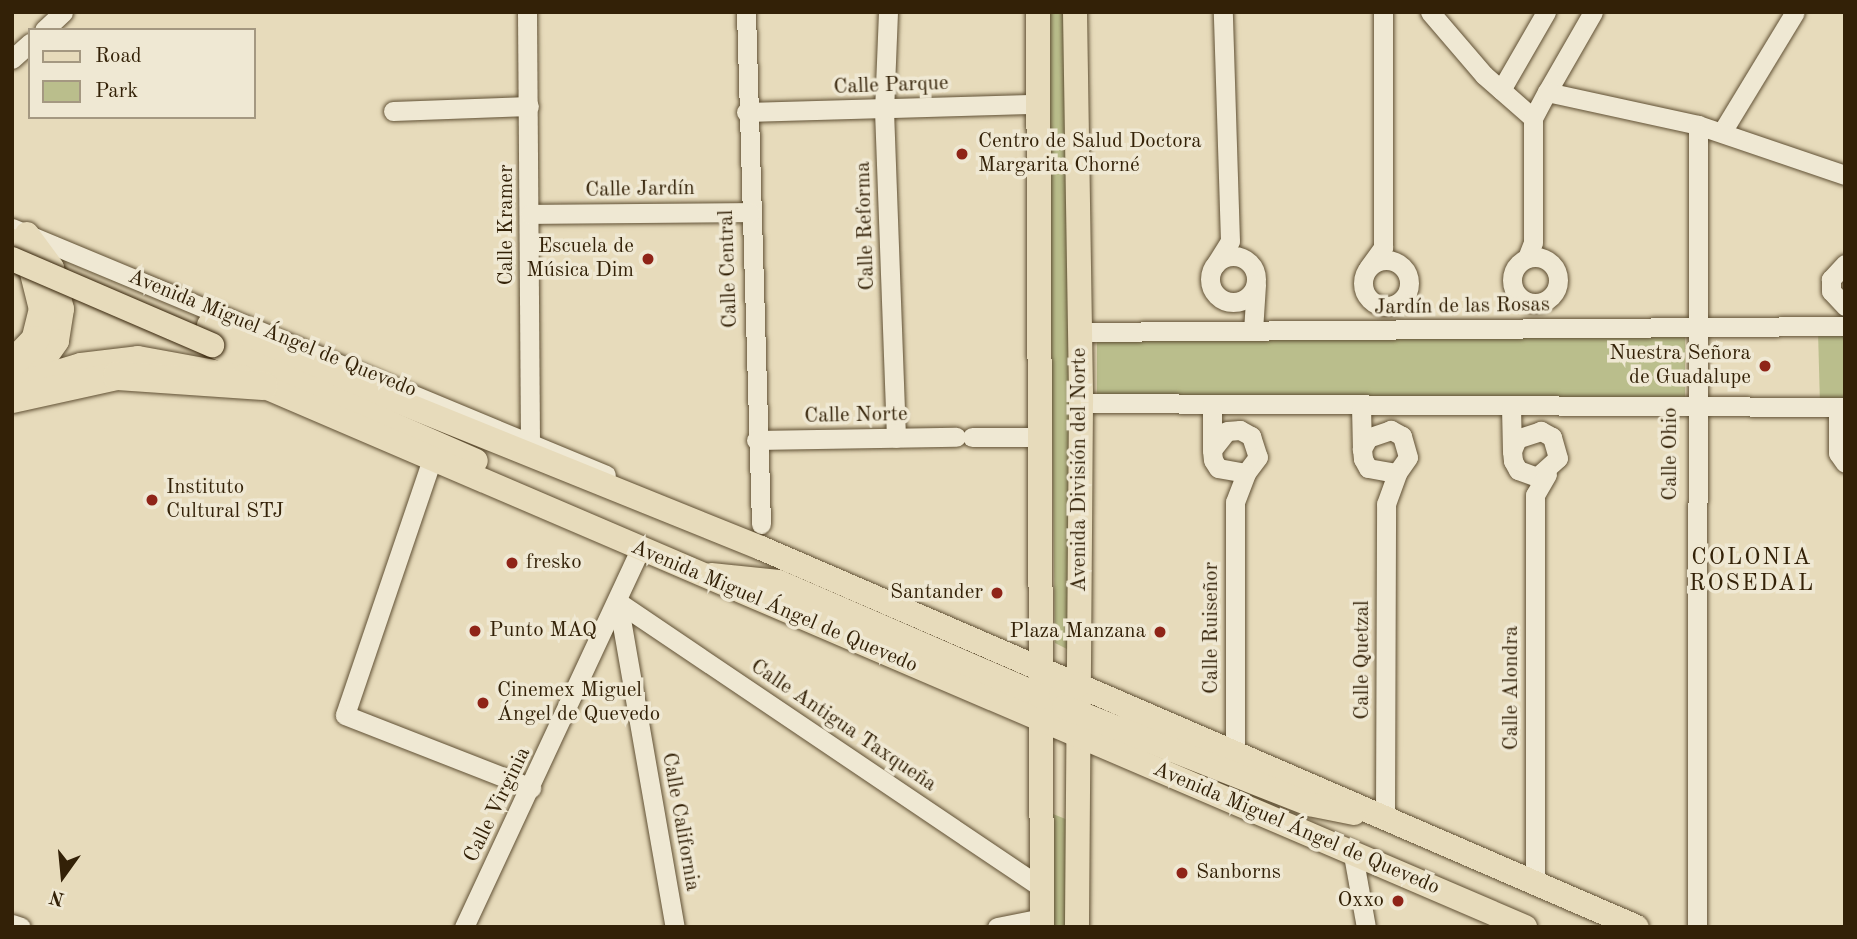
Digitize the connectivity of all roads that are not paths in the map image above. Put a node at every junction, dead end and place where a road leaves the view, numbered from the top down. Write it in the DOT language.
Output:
graph roads {
  1 [pos="63,12"];
  2 [pos="527,12"];
  3 [pos="746,12"];
  4 [pos="888,12"];
  5 [pos="1038,12"];
  6 [pos="1075,12"];
  7 [pos="1223,12"];
  8 [pos="1383,12"];
  9 [pos="1430,12"];
  10 [pos="1546,12"];
  11 [pos="1593,12"];
  12 [pos="1795,12"];
  13 [pos="46,28"];
  14 [pos="28,45"];
  15 [pos="12,59"];
  16 [pos="1501,90"];
  17 [pos="1547,92"];
  18 [pos="1038,104"];
  19 [pos="529,106"];
  20 [pos="884,110"];
  21 [pos="393,111"];
  22 [pos="746,112"];
  23 [pos="1533,118"];
  24 [pos="1698,125"];
  25 [pos="1722,132"];
  26 [pos="1842,169"];
  27 [pos="750,212"];
  28 [pos="530,214"];
  29 [pos="16,236"];
  30 [pos="1230,241"];
  31 [pos="1383,247"];
  32 [pos="1533,252"];
  33 [pos="12,259"];
  34 [pos="1249,263"];
  35 [pos="1845,264"];
  36 [pos="1215,265"];
  37 [pos="1402,266"];
  38 [pos="1368,268"];
  39 [pos="1256,284"];
  40 [pos="1210,286"];
  41 [pos="1554,293"];
  42 [pos="1518,295"];
  43 [pos="1369,298"];
  44 [pos="1405,298"];
  45 [pos="1841,304"];
  46 [pos="1841,326"];
  47 [pos="1694,327"];
  48 [pos="1518,329"];
  49 [pos="1554,329"];
  50 [pos="1211,331"];
  51 [pos="1254,331"];
  52 [pos="1369,331"];
  53 [pos="1406,331"];
  54 [pos="1079,332"];
  55 [pos="209,336"];
  56 [pos="17,382"];
  57 [pos="264,386"];
  58 [pos="1081,403"];
  59 [pos="1212,405"];
  60 [pos="1257,405"];
  61 [pos="1361,406"];
  62 [pos="1407,407"];
  63 [pos="1511,407"];
  64 [pos="1694,407"];
  65 [pos="1841,407"];
  66 [pos="1557,408"];
  67 [pos="896,438"];
  68 [pos="1041,438"];
  69 [pos="530,439"];
  70 [pos="756,440"];
  71 [pos="1258,447"];
  72 [pos="1408,447"];
  73 [pos="1558,448"];
  74 [pos="1843,452"];
  75 [pos="432,459"];
  76 [pos="1215,459"];
  77 [pos="1365,459"];
  78 [pos="1516,460"];
  79 [pos="1246,473"];
  80 [pos="1397,473"];
  81 [pos="1547,474"];
  82 [pos="1535,495"];
  83 [pos="640,500"];
  84 [pos="1235,502"];
  85 [pos="1386,504"];
  86 [pos="761,524"];
  87 [pos="588,527"];
  88 [pos="640,549"];
  89 [pos="700,575"];
  90 [pos="618,602"];
  91 [pos="1042,668"];
  92 [pos="1080,684"];
  93 [pos="1041,696"];
  94 [pos="1079,711"];
  95 [pos="1041,722"];
  96 [pos="1078,737"];
  97 [pos="1235,753"];
  98 [pos="531,788"];
  99 [pos="1385,817"];
  100 [pos="1353,855"];
  101 [pos="1535,882"];
  102 [pos="1042,888"];
  103 [pos="1042,923"];
  104 [pos="12,924"];
  105 [pos="21,927"];
  106 [pos="464,927"];
  107 [pos="675,927"];
  108 [pos="997,927"];
  109 [pos="1077,927"];
  110 [pos="1366,927"];
  111 [pos="1525,927"];
  112 [pos="1637,927"];
  113 [pos="1697,927"];
  1 -- 13 [label="street"];
  2 -- 19 [label="street, Calle Kramer"];
  3 -- 22 [label="street, Calle Central"];
  4 -- 20 [label="street, Calle Reforma"];
  5 -- 18 [label="main road, Avenida División del Norte"];
  6 -- 54 [label="main road, Avenida División del Norte"];
  7 -- 30 [label="street"];
  8 -- 31 [label="street"];
  9 -- 16 [label="street"];
  10 -- 16 [label="street"];
  11 -- 17 [label="street"];
  12 -- 25 [label="street"];
  14 -- 15 [label="street"];
  16 -- 23 [label="street"];
  17 -- 23 [label="street"];
  17 -- 24 [label="street"];
  18 -- 20 [label="street, Calle Parque"];
  18 -- 68 [label="main road, Avenida División del Norte"];
  19 -- 21 [label="street"];
  19 -- 28 [label="street, Calle Kramer"];
  20 -- 22 [label="street, Calle Parque"];
  20 -- 67 [label="street, Calle Reforma"];
  22 -- 27 [label="street, Calle Central"];
  23 -- 32 [label="street"];
  24 -- 25 [label="street"];
  24 -- 47 [label="street, Calle Ohio"];
  25 -- 26 [label="street"];
  27 -- 28 [label="street, Calle Jardín"];
  27 -- 70 [label="street, Calle Central"];
  28 -- 69 [label="street, Calle Kramer"];
  29 -- 55 [label="main road, Avenida Miguel Ángel de Quevedo"];
  29 -- 56 [label="highway"];
  30 -- 34 [label="street"];
  30 -- 36 [label="street"];
  31 -- 37 [label="street"];
  31 -- 38 [label="street"];
  32 -- 41 [label="street"];
  32 -- 42 [label="street"];
  33 -- 55 [label="main road, bridge"];
  34 -- 36 [label="street"];
  34 -- 39 [label="street"];
  35 -- 45 [label="street"];
  36 -- 40 [label="street"];
  37 -- 38 [label="street"];
  37 -- 44 [label="street"];
  38 -- 43 [label="street"];
  39 -- 40 [label="street"];
  39 -- 51 [label="street"];
  40 -- 50 [label="street"];
  41 -- 42 [label="street"];
  41 -- 49 [label="street"];
  42 -- 48 [label="street"];
  43 -- 44 [label="street"];
  43 -- 52 [label="street"];
  44 -- 53 [label="street"];
  45 -- 46 [label="street"];
  46 -- 47 [label="street, Jardín de las Rosas"];
  47 -- 49 [label="street, Jardín de las Rosas"];
  47 -- 64 [label="street, Calle Ohio"];
  48 -- 49 [label="street, Jardín de las Rosas"];
  48 -- 53 [label="street, Jardín de las Rosas"];
  50 -- 51 [label="street, Jardín de las Rosas"];
  50 -- 54 [label="street, Jardín de las Rosas"];
  51 -- 52 [label="street, Jardín de las Rosas"];
  52 -- 53 [label="street, Jardín de las Rosas"];
  54 -- 58 [label="main road, Avenida División del Norte"];
  55 -- 56 [label="main road, Avenida Miguel Ángel de Quevedo"];
  55 -- 57 [label="main road, Avenida Miguel Ángel de Quevedo"];
  55 -- 69 [label="street, Avenida Miguel Ángel de Quevedo"];
  55 -- 83 [label="main road, Avenida Miguel Ángel de Quevedo"];
  55 -- 87 [label="main road"];
  56 -- 57 [label="highway"];
  57 -- 75 [label="main road, Avenida Miguel Ángel de Quevedo"];
  58 -- 59 [label="street"];
  58 -- 92 [label="main road, Avenida División del Norte"];
  59 -- 60 [label="street"];
  59 -- 76 [label="street, Calle Ruiseñor"];
  60 -- 61 [label="street"];
  60 -- 71 [label="street"];
  61 -- 62 [label="street"];
  61 -- 77 [label="street, Calle Quetzal"];
  62 -- 63 [label="street"];
  62 -- 72 [label="street"];
  63 -- 66 [label="street"];
  63 -- 78 [label="street"];
  64 -- 65 [label="street"];
  64 -- 66 [label="street"];
  64 -- 113 [label="street, Calle Ohio"];
  65 -- 74 [label="street"];
  66 -- 73 [label="street"];
  67 -- 68 [label="street, Calle Norte"];
  67 -- 70 [label="street, Calle Norte"];
  68 -- 91 [label="main road, Avenida División del Norte"];
  69 -- 83 [label="street, Avenida Miguel Ángel de Quevedo"];
  70 -- 86 [label="street, Calle Central"];
  71 -- 76 [label="street"];
  71 -- 79 [label="street, Calle Ruiseñor"];
  72 -- 77 [label="street"];
  72 -- 80 [label="street, Calle Quetzal"];
  73 -- 78 [label="street"];
  73 -- 81 [label="street, Calle Alondra"];
  75 -- 87 [label="main road, Avenida Miguel Ángel de Quevedo"];
  75 -- 98 [label="street"];
  76 -- 79 [label="street"];
  76 -- 84 [label="street, Calle Ruiseñor"];
  77 -- 80 [label="street"];
  77 -- 85 [label="street, Calle Quetzal"];
  78 -- 81 [label="street"];
  78 -- 82 [label="street"];
  79 -- 84 [label="street, Calle Ruiseñor"];
  80 -- 85 [label="street, Calle Quetzal"];
  81 -- 82 [label="street, Calle Alondra"];
  82 -- 101 [label="street, Calle Alondra"];
  83 -- 91 [label="main road, Avenida Miguel Ángel de Quevedo"];
  84 -- 97 [label="street, Calle Ruiseñor"];
  85 -- 99 [label="street, Calle Quetzal"];
  87 -- 88 [label="main road, Avenida Miguel Ángel de Quevedo"];
  88 -- 89 [label="main road, Avenida Miguel Ángel de Quevedo"];
  88 -- 90 [label="street, Calle Virginia"];
  89 -- 93 [label="main road"];
  89 -- 95 [label="main road, Avenida Miguel Ángel de Quevedo"];
  90 -- 98 [label="street, Calle Virginia"];
  90 -- 102 [label="street, Calle Antigua Taxqueña"];
  90 -- 107 [label="street, Calle California"];
  91 -- 92 [label="main road, Avenida Miguel Ángel de Quevedo"];
  91 -- 93 [label="main road, Avenida División del Norte"];
  92 -- 93 [label="main road"];
  92 -- 94 [label="main road, Avenida División del Norte"];
  92 -- 97 [label="main road, Avenida Miguel Ángel de Quevedo"];
  93 -- 95 [label="main road, Avenida División del Norte"];
  94 -- 95 [label="main road"];
  94 -- 96 [label="main road, Avenida División del Norte"];
  94 -- 99 [label="main road"];
  95 -- 96 [label="main road, Avenida Miguel Ángel de Quevedo"];
  95 -- 102 [label="main road, Avenida División del Norte"];
  96 -- 100 [label="main road, Avenida Miguel Ángel de Quevedo"];
  96 -- 109 [label="main road, Avenida División del Norte"];
  97 -- 99 [label="main road, Avenida Miguel Ángel de Quevedo"];
  98 -- 106 [label="street, Calle Virginia"];
  99 -- 101 [label="main road, Avenida Miguel Ángel de Quevedo"];
  100 -- 110 [label="street"];
  100 -- 111 [label="main road, Avenida Miguel Ángel de Quevedo"];
  101 -- 112 [label="main road, Avenida Miguel Ángel de Quevedo"];
  102 -- 103 [label="main road, Avenida División del Norte"];
  103 -- 108 [label="street"];
  104 -- 105 [label="street"];
}
